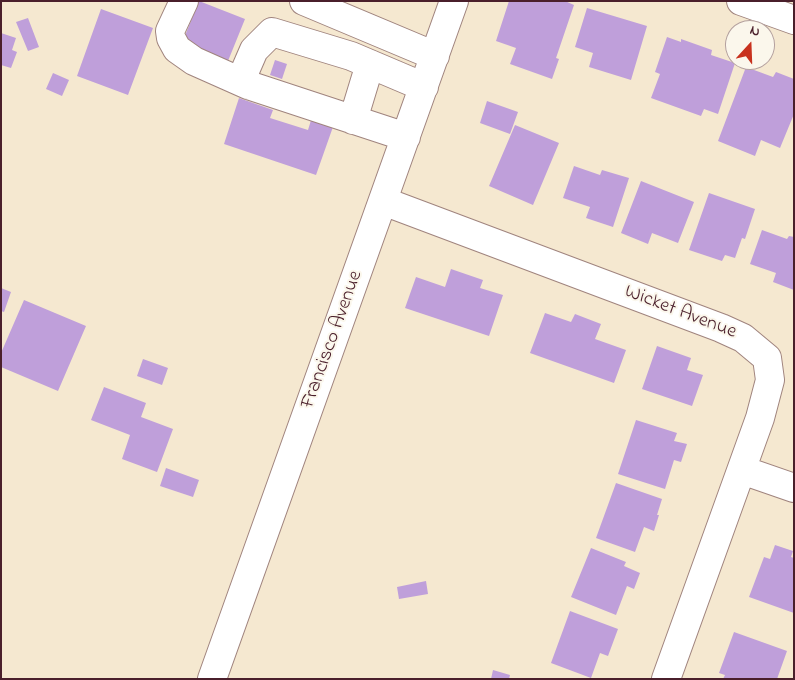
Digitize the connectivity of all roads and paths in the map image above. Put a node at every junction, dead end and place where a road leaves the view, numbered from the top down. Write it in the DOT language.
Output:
graph roads {
  1 [pos="184,1"];
  2 [pos="304,1"];
  3 [pos="454,1"];
  4 [pos="742,1"];
  5 [pos="794,20"];
  6 [pos="435,56"];
  7 [pos="370,64"];
  8 [pos="248,85"];
  9 [pos="424,87"];
  10 [pos="353,120"];
  11 [pos="406,138"];
  12 [pos="383,201"];
  13 [pos="742,470"];
  14 [pos="794,488"];
  15 [pos="212,679"];
  16 [pos="666,679"];
  1 -- 8 [label="street"];
  2 -- 6 [label="street"];
  3 -- 6 [label="street, Francisco Avenue"];
  4 -- 5 [label="street"];
  6 -- 9 [label="street, Francisco Avenue"];
  7 -- 8 [label="street"];
  7 -- 9 [label="street"];
  7 -- 10 [label="street"];
  8 -- 10 [label="street"];
  9 -- 11 [label="street, Francisco Avenue"];
  10 -- 11 [label="street"];
  11 -- 12 [label="street, Francisco Avenue"];
  12 -- 13 [label="street, Wicket Avenue"];
  12 -- 15 [label="street, Francisco Avenue"];
  13 -- 14 [label="street"];
  13 -- 16 [label="street, Wicket Avenue"];
}
